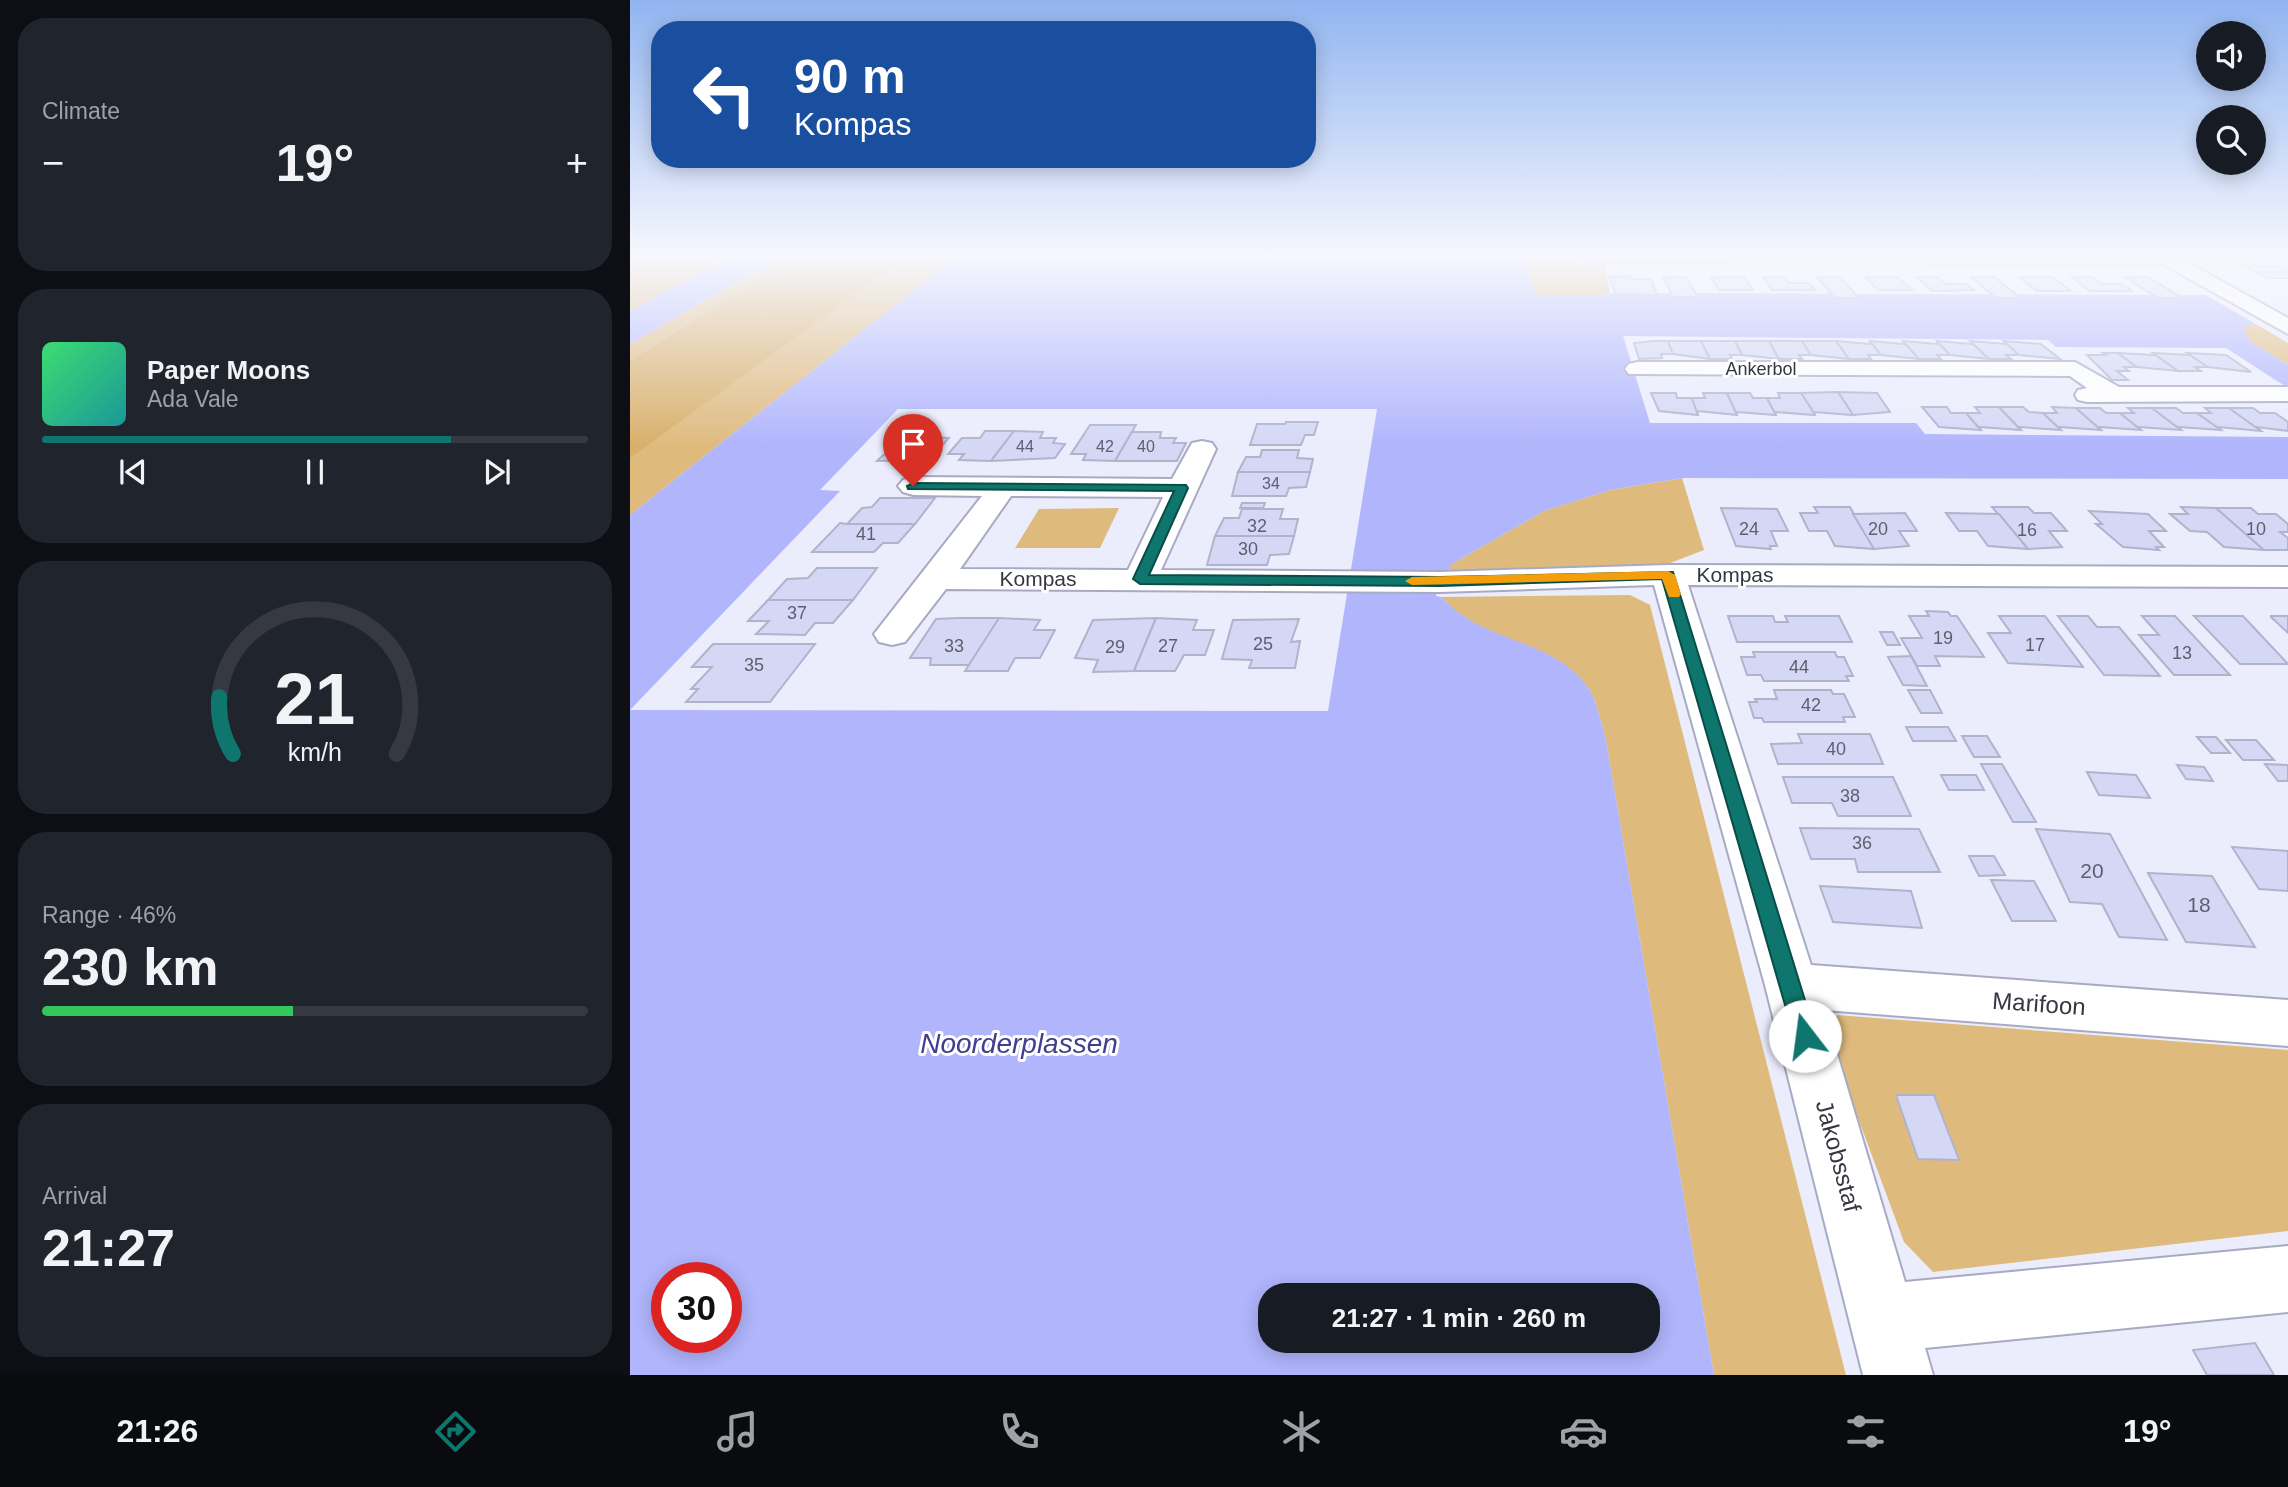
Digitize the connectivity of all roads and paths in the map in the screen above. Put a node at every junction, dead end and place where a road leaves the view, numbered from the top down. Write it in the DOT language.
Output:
graph roads {
  1 [pos="1884,368"];
  2 [pos="1637,369"];
  3 [pos="1905,394"];
  4 [pos="2286,394"];
  5 [pos="2058,395"];
  6 [pos="2114,395"];
  7 [pos="1202,449"];
  8 [pos="913,486"];
  9 [pos="1003,487"];
  10 [pos="1182,488"];
  11 [pos="1668,575"];
  12 [pos="2288,577"];
  13 [pos="936,579"];
  14 [pos="1140,579"];
  15 [pos="892,634"];
  16 [pos="1791,985"];
  17 [pos="2288,1023"];
  18 [pos="2288,1279"];
  19 [pos="1890,1347"];
  1 -- 2 [label="street, Ankerbol"];
  1 -- 3 [label="street"];
  1 -- 6 [label="street, Ankerbol"];
  4 -- 6 [label="street"];
  5 -- 6 [label="street"];
  7 -- 10 [label="street"];
  8 -- 9 [label="street"];
  9 -- 10 [label="street"];
  9 -- 13 [label="street"];
  10 -- 14 [label="street"];
  11 -- 12 [label="street, Kompas"];
  11 -- 14 [label="street, Kompas"];
  11 -- 16 [label="street, Jakobsstaf"];
  13 -- 14 [label="street, Kompas"];
  13 -- 15 [label="street"];
  16 -- 17 [label="street, Marifoon"];
  16 -- 19 [label="street, Jakobsstaf"];
  18 -- 19 [label="street"];
}
